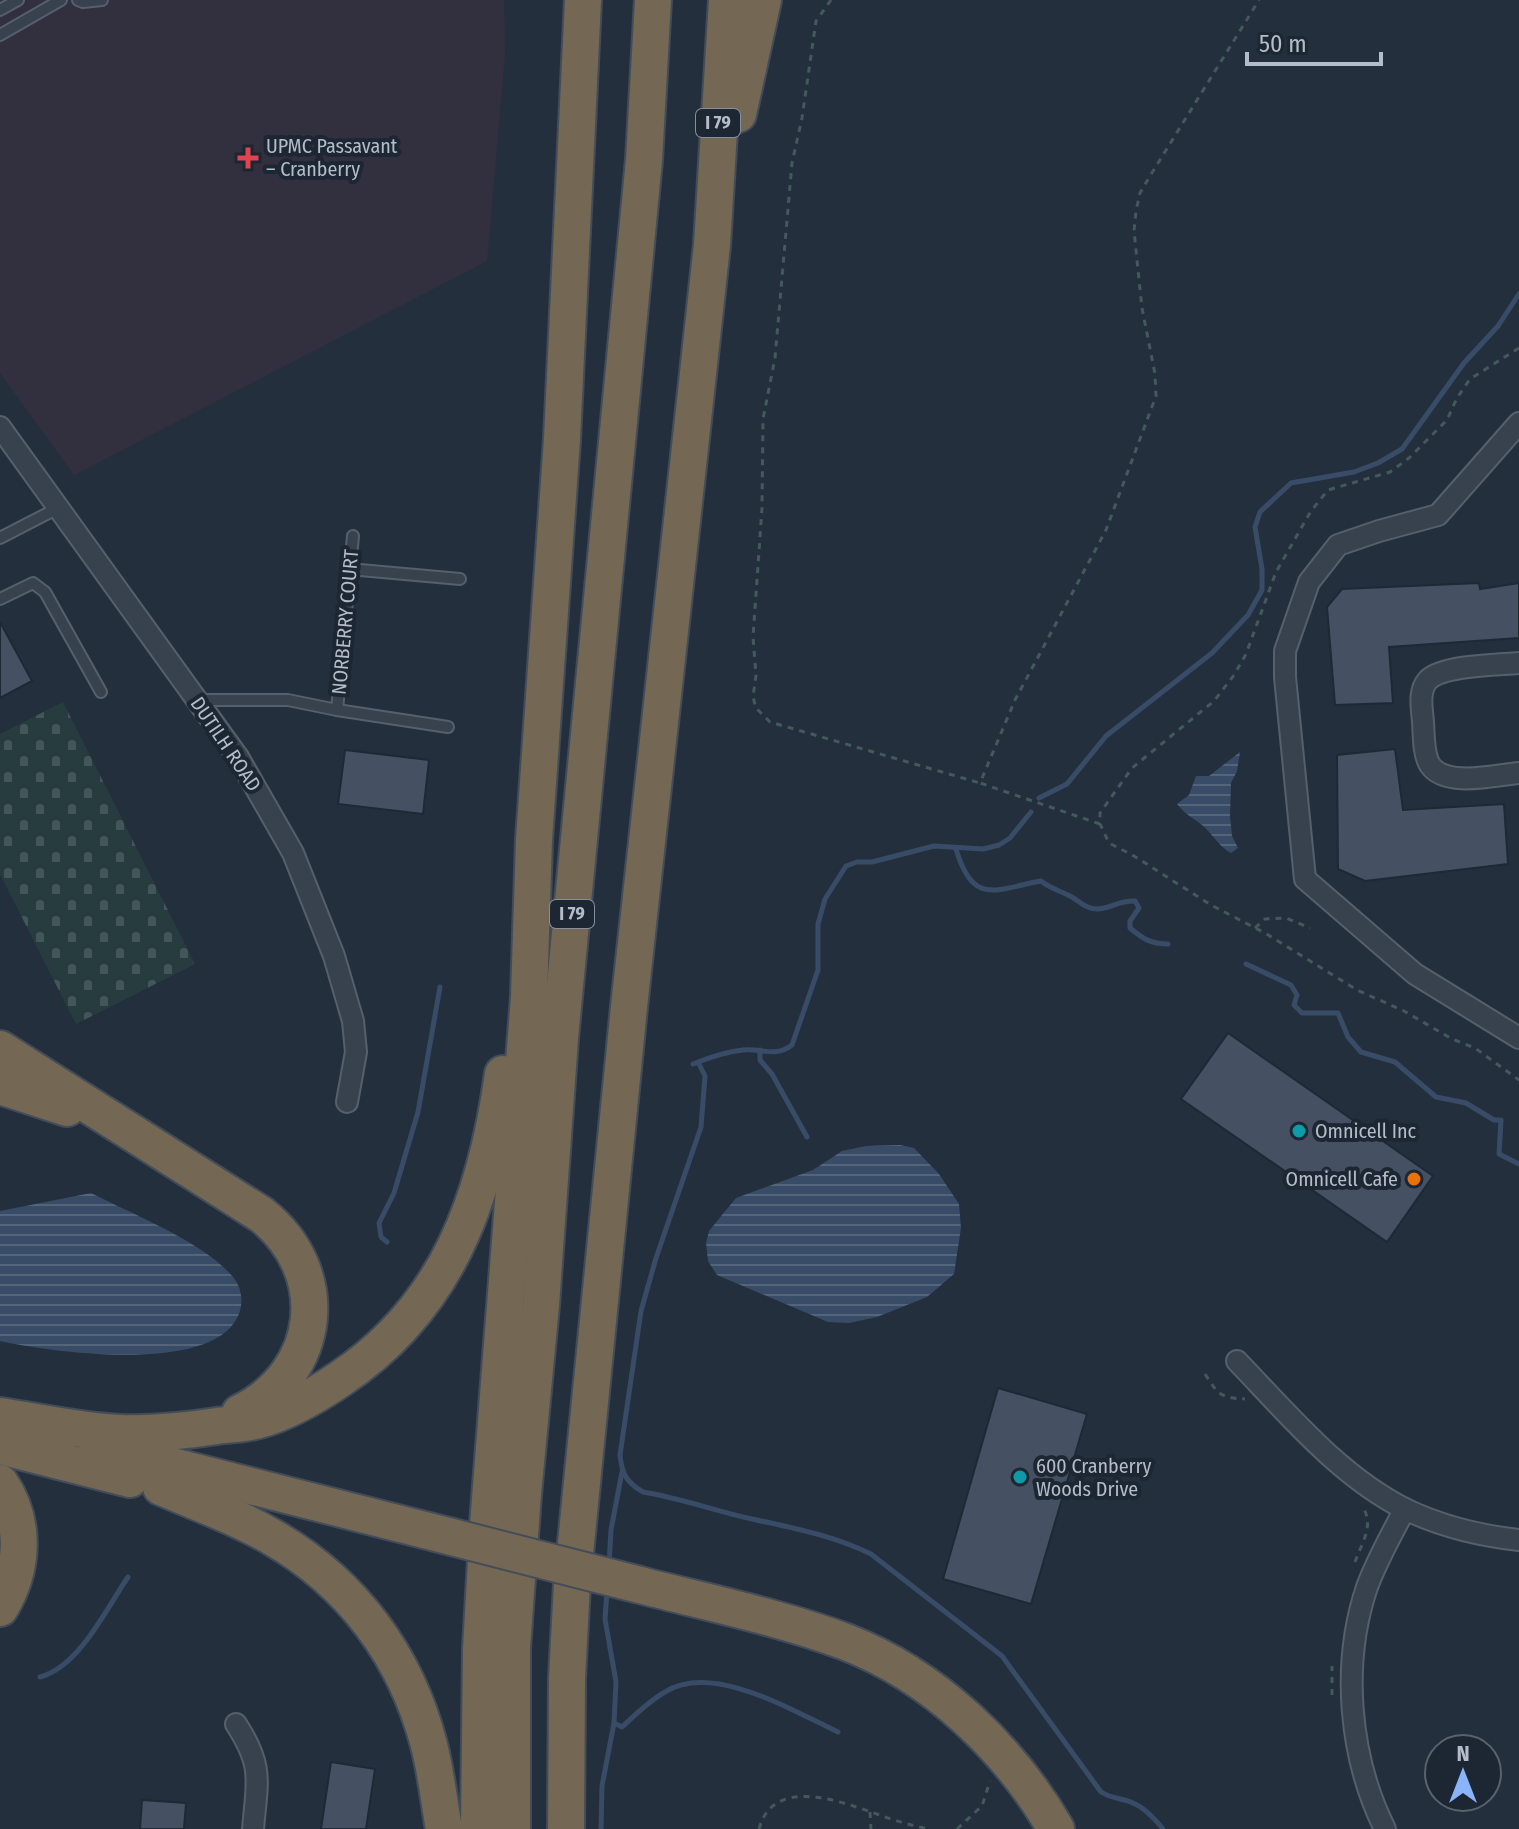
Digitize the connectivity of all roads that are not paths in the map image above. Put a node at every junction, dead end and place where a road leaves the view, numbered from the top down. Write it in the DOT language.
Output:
graph roads {
  1 [pos="18,0"];
  2 [pos="61,0"];
  3 [pos="78,0"];
  4 [pos="102,0"];
  5 [pos="570,0"];
  6 [pos="583,0"];
  7 [pos="653,0"];
  8 [pos="727,0"];
  9 [pos="763,0"];
  10 [pos="0,10"];
  11 [pos="0,35"];
  12 [pos="577,96"];
  13 [pos="712,245"];
  14 [pos="1519,423"];
  15 [pos="0,427"];
  16 [pos="58,508"];
  17 [pos="353,536"];
  18 [pos="0,538"];
  19 [pos="349,569"];
  20 [pos="460,579"];
  21 [pos="0,599"];
  22 [pos="1519,663"];
  23 [pos="101,692"];
  24 [pos="197,700"];
  25 [pos="337,710"];
  26 [pos="448,727"];
  27 [pos="1519,773"];
  28 [pos="534,840"];
  29 [pos="1519,1038"];
  30 [pos="0,1049"];
  31 [pos="0,1086"];
  32 [pos="347,1102"];
  33 [pos="159,1150"];
  34 [pos="1237,1361"];
  35 [pos="0,1416"];
  36 [pos="202,1429"];
  37 [pos="0,1446"];
  38 [pos="0,1483"];
  39 [pos="161,1487"];
  40 [pos="1405,1509"];
  41 [pos="1519,1540"];
  42 [pos="451,1547"];
  43 [pos="639,1595"];
  44 [pos="0,1608"];
  45 [pos="236,1724"];
  46 [pos="253,1829"];
  47 [pos="444,1829"];
  48 [pos="479,1829"];
  49 [pos="512,1829"];
  50 [pos="566,1829"];
  51 [pos="1031,1829"];
  52 [pos="1056,1829"];
  53 [pos="1385,1829"];
  1 -- 10 [label="lane"];
  2 -- 11 [label="lane"];
  3 -- 4 [label="lane"];
  5 -- 12 [label="highway"];
  6 -- 12 [label="highway"];
  7 -- 49 [label="highway, I 79"];
  8 -- 13 [label="highway, I 79"];
  9 -- 13 [label="highway"];
  12 -- 28 [label="highway"];
  13 -- 50 [label="highway, I 79"];
  14 -- 29 [label="street"];
  15 -- 16 [label="street, DUTILH ROAD"];
  16 -- 18 [label="lane"];
  16 -- 24 [label="street, DUTILH ROAD"];
  17 -- 19 [label="lane, NORBERRY COURT"];
  19 -- 20 [label="lane"];
  19 -- 25 [label="lane, NORBERRY COURT"];
  21 -- 23 [label="lane"];
  22 -- 27 [label="street"];
  24 -- 25 [label="lane, NORBERRY COURT"];
  24 -- 32 [label="street, DUTILH ROAD"];
  25 -- 26 [label="lane"];
  28 -- 36 [label="highway"];
  28 -- 48 [label="highway"];
  30 -- 33 [label="highway"];
  31 -- 33 [label="highway"];
  33 -- 36 [label="highway"];
  34 -- 40 [label="street"];
  35 -- 36 [label="highway"];
  35 -- 42 [label="highway"];
  37 -- 39 [label="highway"];
  38 -- 44 [label="highway"];
  39 -- 42 [label="highway"];
  39 -- 47 [label="highway"];
  40 -- 41 [label="street"];
  40 -- 53 [label="street"];
  42 -- 43 [label="highway, bridge"];
  43 -- 51 [label="highway"];
  43 -- 52 [label="highway"];
  45 -- 46 [label="street"];
}
